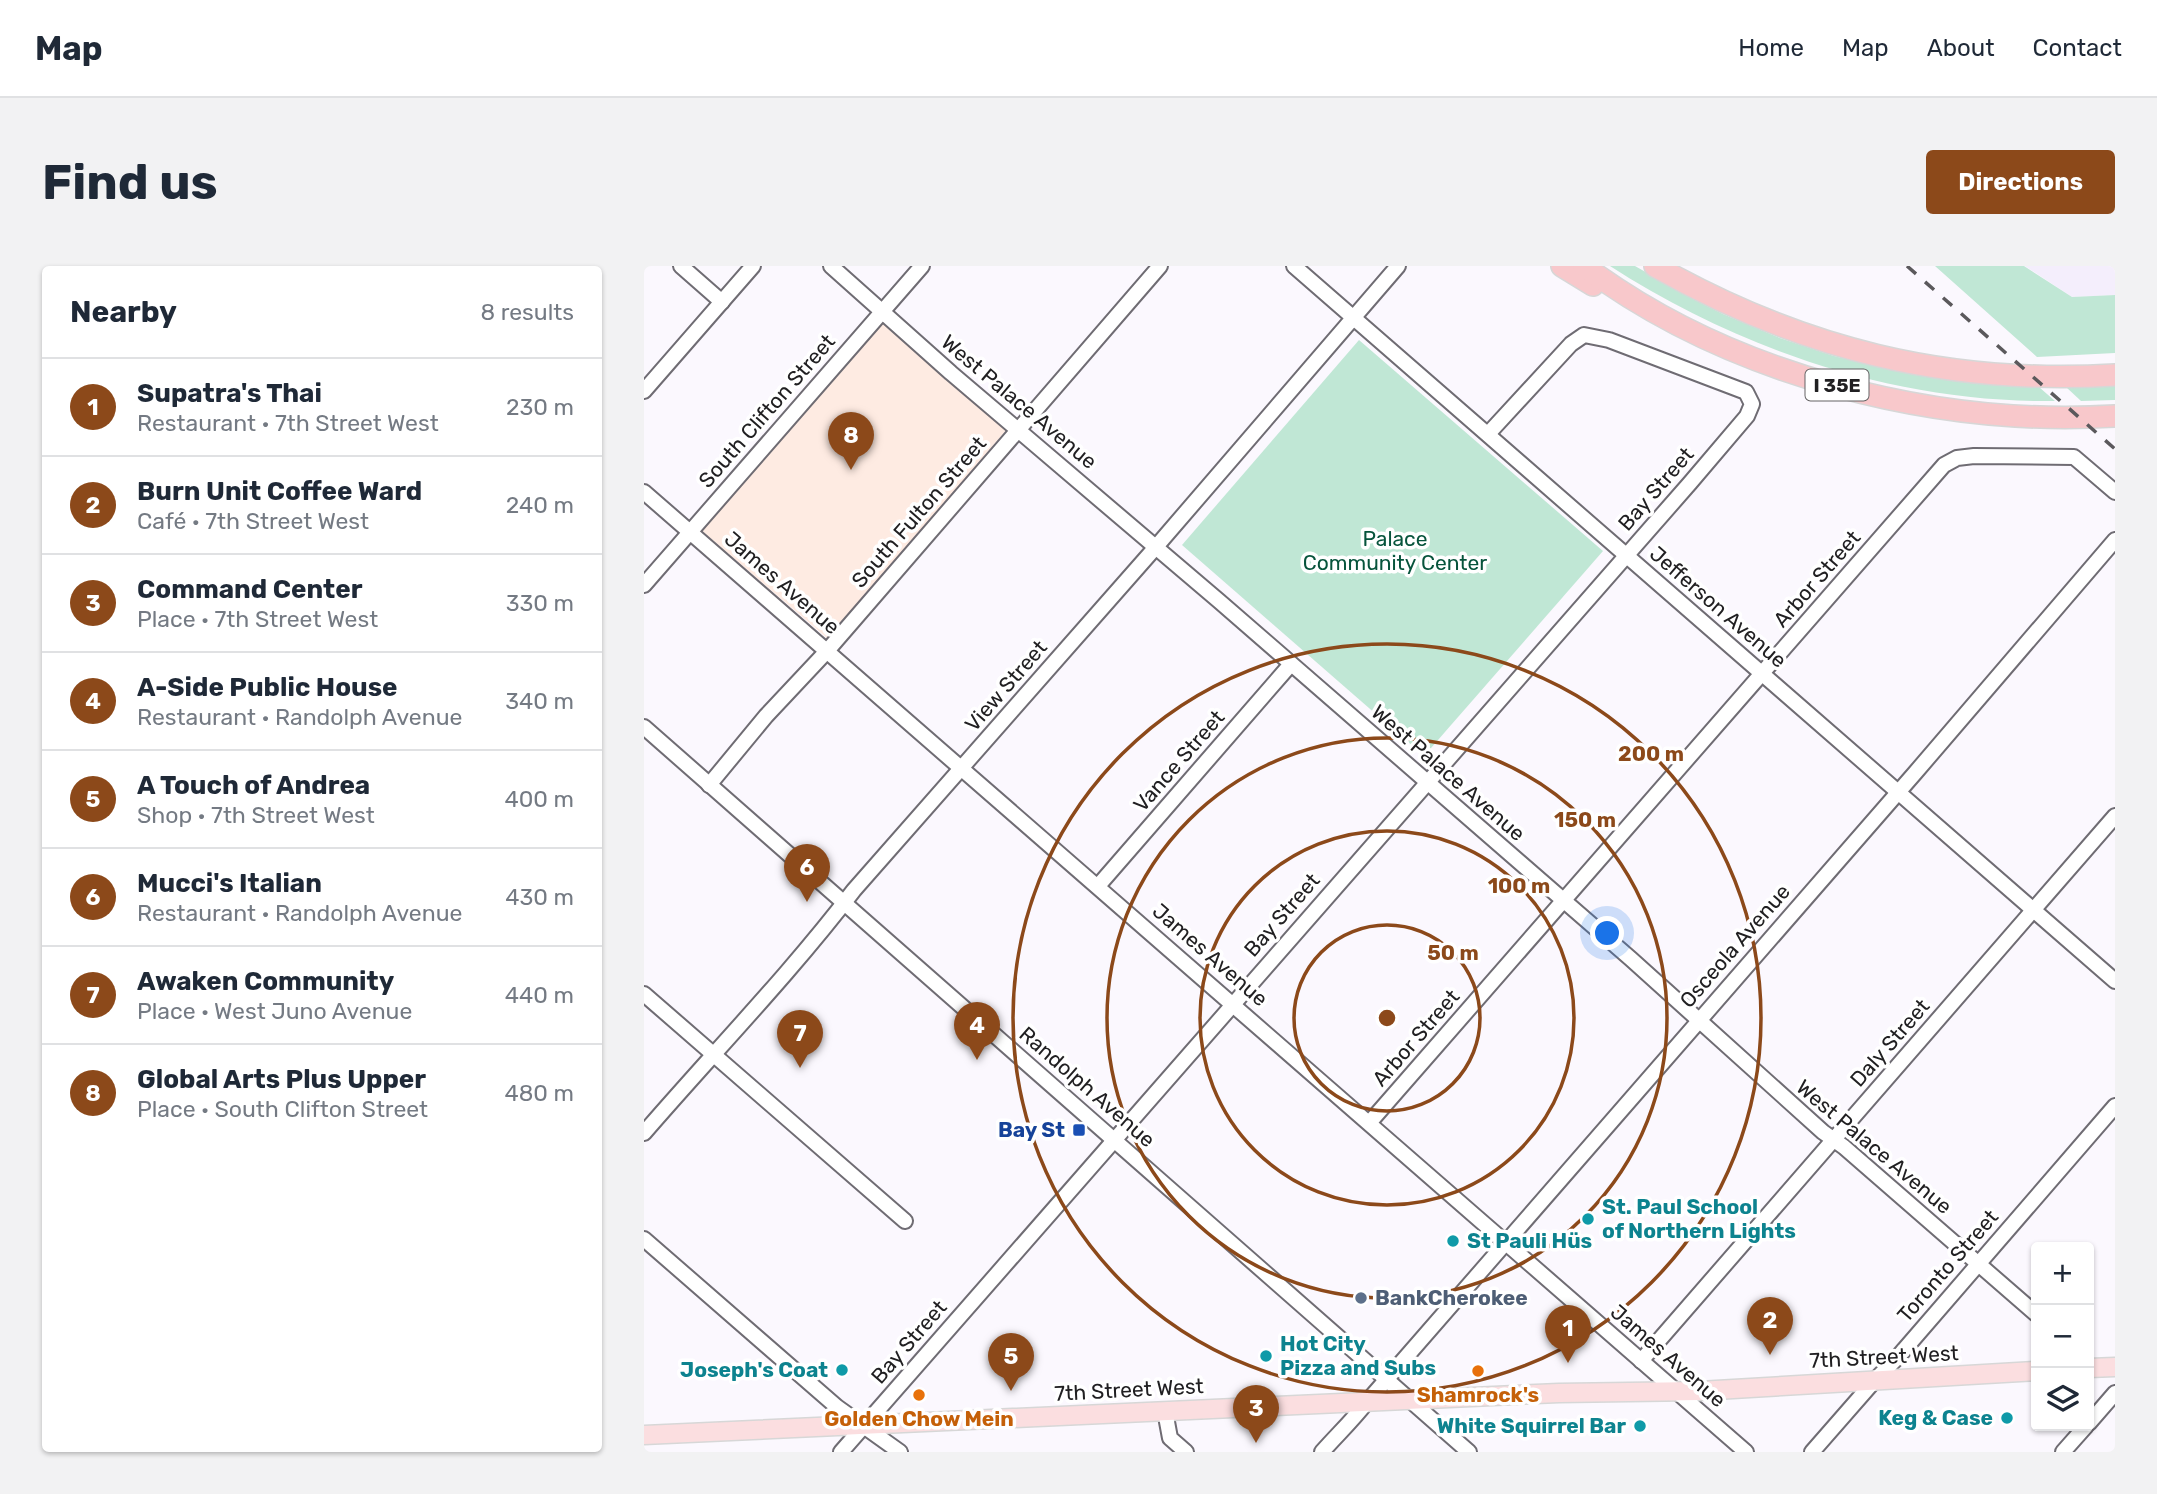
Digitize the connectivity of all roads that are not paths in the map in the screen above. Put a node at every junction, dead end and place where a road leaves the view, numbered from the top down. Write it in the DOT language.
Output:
graph roads {
  1 [pos="681,266"];
  2 [pos="753,266"];
  3 [pos="831,266"];
  4 [pos="922,266"];
  5 [pos="1160,266"];
  6 [pos="1294,266"];
  7 [pos="1398,266"];
  8 [pos="1562,266"];
  9 [pos="1584,266"];
  10 [pos="1655,266"];
  11 [pos="1681,266"];
  12 [pos="722,302"];
  13 [pos="883,311"];
  14 [pos="1354,318"];
  15 [pos="1764,320"];
  16 [pos="1692,331"];
  17 [pos="2115,375"];
  18 [pos="644,391"];
  19 [pos="2115,416"];
  20 [pos="1018,429"];
  21 [pos="1488,434"];
  22 [pos="644,492"];
  23 [pos="2115,492"];
  24 [pos="690,531"];
  25 [pos="2115,540"];
  26 [pos="1155,548"];
  27 [pos="1626,555"];
  28 [pos="644,585"];
  29 [pos="827,651"];
  30 [pos="1291,664"];
  31 [pos="1762,673"];
  32 [pos="644,727"];
  33 [pos="961,769"];
  34 [pos="1426,782"];
  35 [pos="709,785"];
  36 [pos="1898,791"];
  37 [pos="2115,816"];
  38 [pos="1098,886"];
  39 [pos="1563,902"];
  40 [pos="844,903"];
  41 [pos="2034,910"];
  42 [pos="2115,981"];
  43 [pos="644,994"];
  44 [pos="1234,1004"];
  45 [pos="1698,1020"];
  46 [pos="714,1055"];
  47 [pos="2115,1106"];
  48 [pos="1370,1122"];
  49 [pos="644,1133"];
  50 [pos="1115,1140"];
  51 [pos="1833,1140"];
  52 [pos="905,1221"];
  53 [pos="644,1239"];
  54 [pos="1506,1242"];
  55 [pos="1978,1263"];
  56 [pos="2031,1310"];
  57 [pos="1641,1361"];
  58 [pos="2115,1367"];
  59 [pos="2094,1368"];
  60 [pos="2031,1371"];
  61 [pos="1387,1380"];
  62 [pos="1875,1380"];
  63 [pos="1674,1390"];
  64 [pos="2115,1393"];
  65 [pos="1412,1401"];
  66 [pos="1366,1403"];
  67 [pos="1166,1411"];
  68 [pos="2094,1416"];
  69 [pos="864,1425"];
  70 [pos="2081,1431"];
  71 [pos="644,1434"];
  72 [pos="841,1452"];
  73 [pos="900,1452"];
  74 [pos="1186,1452"];
  75 [pos="1322,1452"];
  76 [pos="1469,1452"];
  77 [pos="1746,1452"];
  78 [pos="1812,1452"];
  79 [pos="2063,1452"];
  1 -- 12 [label="street"];
  2 -- 12 [label="street"];
  3 -- 13 [label="street, West Palace Avenue"];
  4 -- 13 [label="street, South Clifton Street"];
  5 -- 20 [label="street, South Fulton Street"];
  6 -- 14 [label="street, Jefferson Avenue"];
  7 -- 14 [label="street, View Street"];
  8 -- 16 [label="highway"];
  9 -- 16 [label="highway, I 35E"];
  10 -- 15 [label="highway, I 35E"];
  11 -- 15 [label="highway"];
  12 -- 18 [label="street"];
  13 -- 20 [label="street, West Palace Avenue"];
  13 -- 24 [label="street, South Clifton Street"];
  14 -- 21 [label="street, Jefferson Avenue"];
  14 -- 26 [label="street, View Street"];
  15 -- 17 [label="highway, I 35E"];
  16 -- 19 [label="highway, I 35E"];
  20 -- 26 [label="street, West Palace Avenue"];
  20 -- 29 [label="street, South Fulton Street"];
  21 -- 27 [label="street, Jefferson Avenue"];
  21 -- 27 [label="street, Bay Street"];
  22 -- 24 [label="street, James Avenue"];
  23 -- 31 [label="street, Arbor Street"];
  24 -- 28 [label="street, South Clifton Street"];
  24 -- 29 [label="street, James Avenue"];
  25 -- 36 [label="street, Osceola Avenue"];
  26 -- 30 [label="street, West Palace Avenue"];
  26 -- 33 [label="street, View Street"];
  27 -- 31 [label="street, Jefferson Avenue"];
  27 -- 34 [label="street, Bay Street"];
  29 -- 33 [label="street, James Avenue"];
  29 -- 35 [label="street, South Fulton Street"];
  30 -- 34 [label="street, West Palace Avenue"];
  30 -- 38 [label="street, Vance Street"];
  31 -- 36 [label="street, Jefferson Avenue"];
  31 -- 39 [label="street, Arbor Street"];
  32 -- 35 [label="street, Randolph Avenue"];
  33 -- 38 [label="street, James Avenue"];
  33 -- 40 [label="street, View Street"];
  34 -- 39 [label="street, West Palace Avenue"];
  34 -- 44 [label="street, Bay Street"];
  35 -- 40 [label="street, Randolph Avenue"];
  36 -- 41 [label="street, Jefferson Avenue"];
  36 -- 45 [label="street, Osceola Avenue"];
  37 -- 41 [label="street, Daly Street"];
  38 -- 44 [label="street, James Avenue"];
  39 -- 45 [label="street, West Palace Avenue"];
  39 -- 48 [label="street, Arbor Street"];
  40 -- 46 [label="street, View Street"];
  40 -- 50 [label="street, Randolph Avenue"];
  41 -- 42 [label="street, Jefferson Avenue"];
  41 -- 51 [label="street, Daly Street"];
  43 -- 46 [label="street"];
  44 -- 48 [label="street, James Avenue"];
  44 -- 50 [label="street, Bay Street"];
  45 -- 51 [label="street, West Palace Avenue"];
  45 -- 54 [label="street, Osceola Avenue"];
  46 -- 49 [label="street, View Street"];
  46 -- 52 [label="street"];
  47 -- 55 [label="street, Toronto Street"];
  48 -- 54 [label="street, James Avenue"];
  50 -- 61 [label="street, Randolph Avenue"];
  50 -- 69 [label="street, Bay Street"];
  51 -- 55 [label="street, West Palace Avenue"];
  51 -- 57 [label="street, Daly Street"];
  53 -- 69 [label="street"];
  54 -- 57 [label="street, James Avenue"];
  54 -- 61 [label="street, Osceola Avenue"];
  55 -- 56 [label="street, West Palace Avenue"];
  55 -- 62 [label="street, Toronto Street"];
  57 -- 63 [label="street, James Avenue"];
  58 -- 59 [label="main road"];
  60 -- 62 [label="main road, 7th Street West"];
  61 -- 65 [label="street, Randolph Avenue"];
  61 -- 66 [label="street, Osceola Avenue"];
  62 -- 63 [label="main road, 7th Street West"];
  62 -- 78 [label="street, Toronto Street"];
  63 -- 65 [label="main road, 7th Street West"];
  63 -- 77 [label="street, James Avenue"];
  64 -- 68 [label="street"];
  65 -- 66 [label="main road, 7th Street West"];
  65 -- 76 [label="street, Randolph Avenue"];
  66 -- 67 [label="main road, 7th Street West"];
  66 -- 75 [label="street"];
  67 -- 69 [label="main road, 7th Street West"];
  67 -- 74 [label="street"];
  69 -- 71 [label="main road, 7th Street West"];
  69 -- 72 [label="street, Bay Street"];
  69 -- 73 [label="street"];
  70 -- 79 [label="street"];
}
